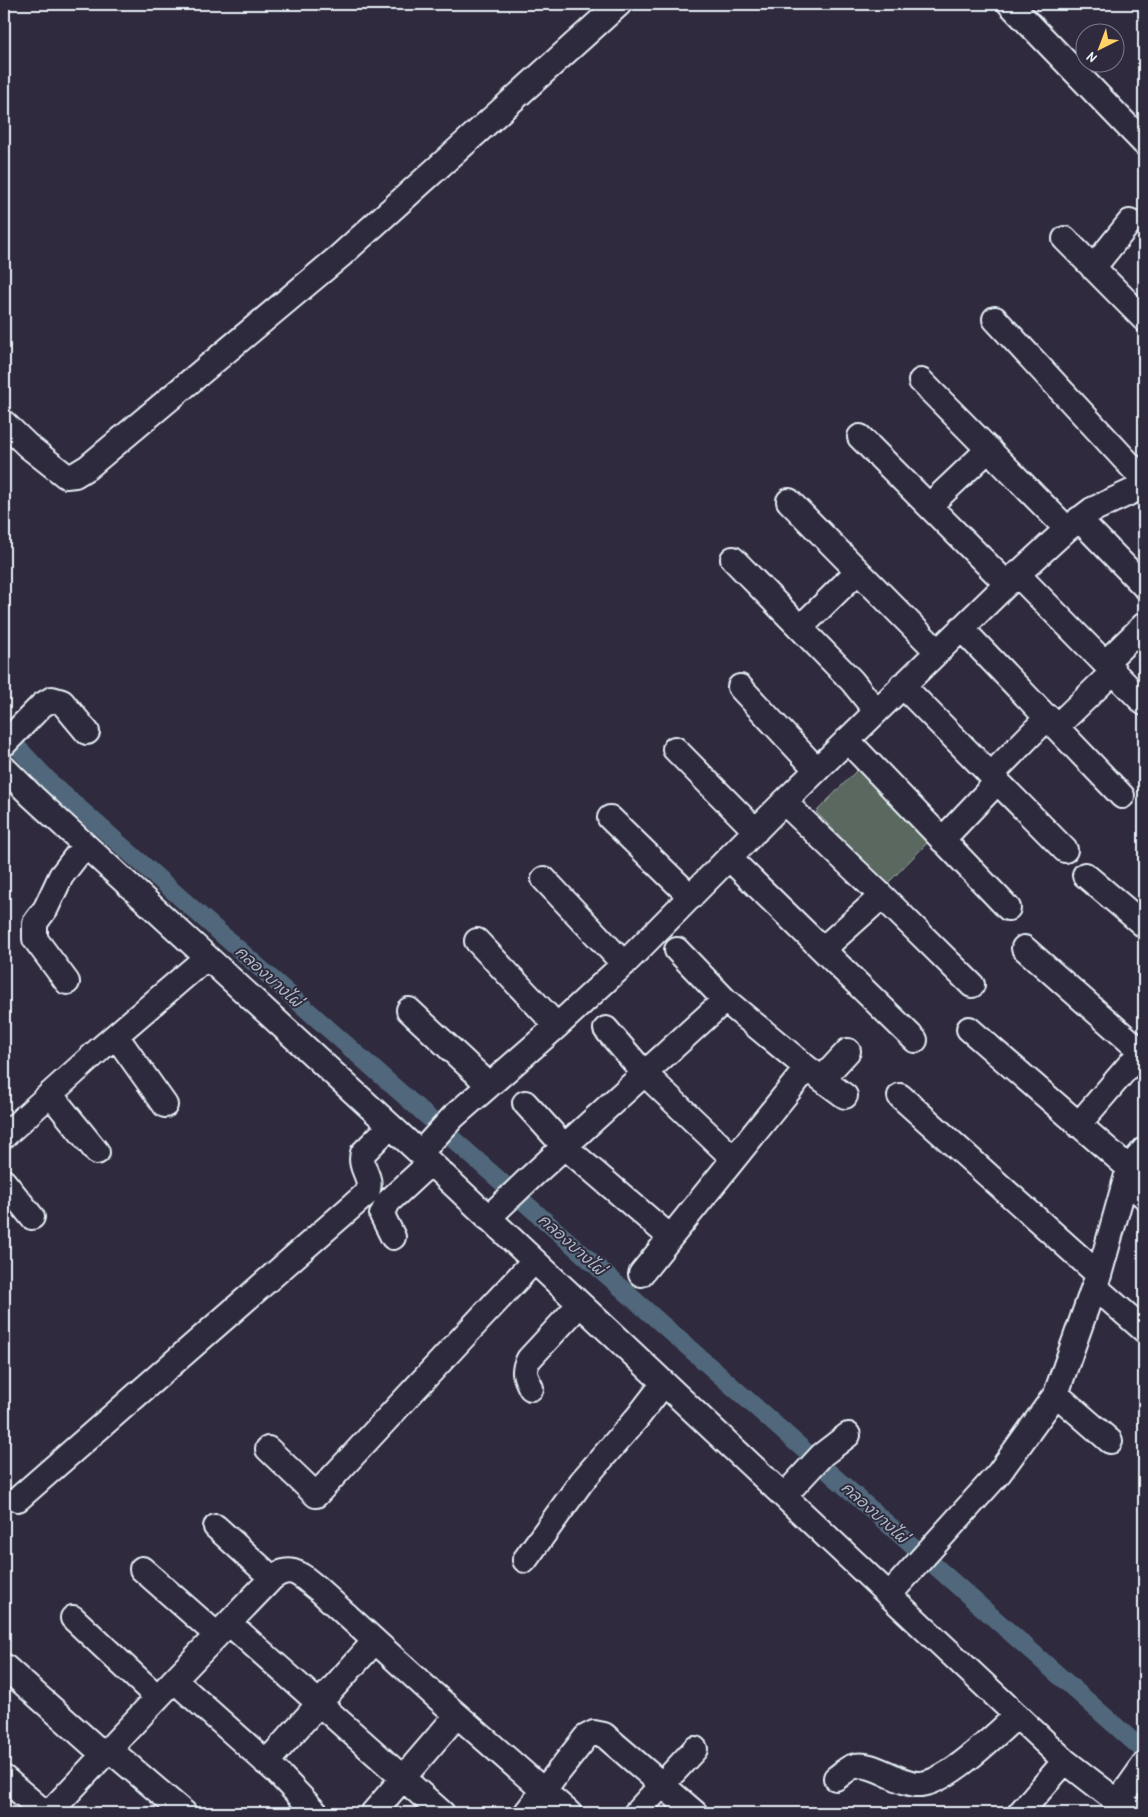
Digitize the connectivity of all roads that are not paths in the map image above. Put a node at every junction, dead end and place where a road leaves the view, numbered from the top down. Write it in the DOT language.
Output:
graph roads {
  1 [pos="619,4"];
  2 [pos="1010,4"];
  3 [pos="1141,134"];
  4 [pos="1130,222"];
  5 [pos="1065,240"];
  6 [pos="1093,268"];
  7 [pos="995,319"];
  8 [pos="1144,319"];
  9 [pos="921,381"];
  10 [pos="4,423"];
  11 [pos="860,436"];
  12 [pos="989,449"];
  13 [pos="1144,480"];
  14 [pos="1144,486"];
  15 [pos="789,501"];
  16 [pos="929,506"];
  17 [pos="1073,524"];
  18 [pos="733,559"];
  19 [pos="858,571"];
  20 [pos="1012,579"];
  21 [pos="1144,586"];
  22 [pos="1144,625"];
  23 [pos="801,627"];
  24 [pos="961,628"];
  25 [pos="937,651"];
  26 [pos="1110,667"];
  27 [pos="902,685"];
  28 [pos="740,687"];
  29 [pos="1144,703"];
  30 [pos="876,711"];
  31 [pos="1052,722"];
  32 [pos="87,732"];
  33 [pos="10,737"];
  34 [pos="847,740"];
  35 [pos="675,749"];
  36 [pos="4,768"];
  37 [pos="817,770"];
  38 [pos="995,778"];
  39 [pos="1122,796"];
  40 [pos="784,802"];
  41 [pos="610,818"];
  42 [pos="756,831"];
  43 [pos="942,840"];
  44 [pos="84,845"];
  45 [pos="1065,850"];
  46 [pos="729,858"];
  47 [pos="1085,875"];
  48 [pos="544,879"];
  49 [pos="882,896"];
  50 [pos="691,897"];
  51 [pos="1008,908"];
  52 [pos="1144,926"];
  53 [pos="477,941"];
  54 [pos="1024,948"];
  55 [pos="677,950"];
  56 [pos="823,950"];
  57 [pos="207,957"];
  58 [pos="624,964"];
  59 [pos="67,982"];
  60 [pos="972,985"];
  61 [pos="725,1000"];
  62 [pos="408,1010"];
  63 [pos="557,1026"];
  64 [pos="606,1029"];
  65 [pos="969,1030"];
  66 [pos="116,1036"];
  67 [pos="915,1040"];
  68 [pos="1143,1050"];
  69 [pos="848,1051"];
  70 [pos="644,1073"];
  71 [pos="815,1073"];
  72 [pos="489,1084"];
  73 [pos="50,1094"];
  74 [pos="845,1096"];
  75 [pos="900,1096"];
  76 [pos="525,1103"];
  77 [pos="166,1105"];
  78 [pos="1078,1125"];
  79 [pos="390,1126"];
  80 [pos="4,1136"];
  81 [pos="564,1146"];
  82 [pos="1144,1150"];
  83 [pos="97,1152"];
  84 [pos="426,1154"];
  85 [pos="733,1158"];
  86 [pos="1128,1174"];
  87 [pos="4,1182"];
  88 [pos="1144,1196"];
  89 [pos="495,1211"];
  90 [pos="32,1216"];
  91 [pos="670,1236"];
  92 [pos="393,1237"];
  93 [pos="534,1261"];
  94 [pos="641,1274"];
  95 [pos="1097,1280"];
  96 [pos="580,1304"];
  97 [pos="1144,1330"];
  98 [pos="664,1383"];
  99 [pos="531,1388"];
  100 [pos="1056,1394"];
  101 [pos="848,1435"];
  102 [pos="1110,1441"];
  103 [pos="268,1449"];
  104 [pos="784,1496"];
  105 [pos="18,1499"];
  106 [pos="216,1527"];
  107 [pos="525,1560"];
  108 [pos="142,1569"];
  109 [pos="272,1578"];
  110 [pos="893,1591"];
  111 [pos="73,1618"];
  112 [pos="223,1629"];
  113 [pos="375,1641"];
  114 [pos="4,1666"];
  115 [pos="174,1680"];
  116 [pos="157,1697"];
  117 [pos="318,1703"];
  118 [pos="457,1715"];
  119 [pos="1017,1716"];
  120 [pos="695,1749"];
  121 [pos="106,1752"];
  122 [pos="1064,1761"];
  123 [pos="266,1763"];
  124 [pos="1144,1765"];
  125 [pos="4,1778"];
  126 [pos="836,1778"];
  127 [pos="404,1779"];
  128 [pos="662,1785"];
  129 [pos="544,1790"];
  130 [pos="1121,1798"];
  131 [pos="45,1813"];
  132 [pos="49,1813"];
  133 [pos="184,1813"];
  134 [pos="316,1813"];
  135 [pos="373,1813"];
  136 [pos="442,1813"];
  137 [pos="526,1813"];
  138 [pos="569,1813"];
  139 [pos="636,1813"];
  140 [pos="695,1813"];
  141 [pos="1020,1813"];
  142 [pos="1139,1813"];
  1 -- 10 [label="street"];
  2 -- 3 [label="street"];
  4 -- 6 [label="street"];
  5 -- 6 [label="street"];
  6 -- 8 [label="street"];
  7 -- 13 [label="street"];
  9 -- 12 [label="street"];
  11 -- 16 [label="street"];
  12 -- 16 [label="street"];
  12 -- 17 [label="street"];
  14 -- 17 [label="street"];
  15 -- 19 [label="street"];
  16 -- 20 [label="street"];
  17 -- 20 [label="street"];
  17 -- 21 [label="street"];
  18 -- 23 [label="street"];
  19 -- 23 [label="street"];
  19 -- 25 [label="street"];
  20 -- 24 [label="street"];
  20 -- 26 [label="street"];
  22 -- 26 [label="street"];
  23 -- 30 [label="street"];
  24 -- 25 [label="street"];
  24 -- 31 [label="street"];
  25 -- 27 [label="street"];
  26 -- 29 [label="street"];
  26 -- 31 [label="street"];
  27 -- 30 [label="street"];
  27 -- 38 [label="street"];
  28 -- 37 [label="street"];
  30 -- 34 [label="street"];
  31 -- 38 [label="street"];
  31 -- 39 [label="street"];
  32 -- 33 [label="street"];
  34 -- 37 [label="street"];
  34 -- 43 [label="street"];
  35 -- 42 [label="street"];
  36 -- 44 [label="street"];
  37 -- 40 [label="street"];
  38 -- 43 [label="street"];
  38 -- 45 [label="street"];
  40 -- 42 [label="street"];
  40 -- 49 [label="street"];
  41 -- 50 [label="street"];
  42 -- 46 [label="street"];
  43 -- 51 [label="street"];
  44 -- 57 [label="street"];
  44 -- 59 [label="street"];
  46 -- 50 [label="street"];
  46 -- 56 [label="street"];
  47 -- 52 [label="street"];
  48 -- 58 [label="street"];
  49 -- 56 [label="street"];
  49 -- 60 [label="street"];
  50 -- 58 [label="street"];
  53 -- 63 [label="street"];
  54 -- 68 [label="street"];
  55 -- 61 [label="street"];
  56 -- 67 [label="street"];
  57 -- 66 [label="street"];
  57 -- 79 [label="street"];
  58 -- 63 [label="street"];
  61 -- 70 [label="street"];
  61 -- 71 [label="street"];
  62 -- 72 [label="street"];
  63 -- 72 [label="street"];
  64 -- 70 [label="street"];
  65 -- 78 [label="street"];
  66 -- 73 [label="street"];
  66 -- 77 [label="street"];
  68 -- 78 [label="street"];
  69 -- 71 [label="street"];
  70 -- 81 [label="street"];
  70 -- 85 [label="street"];
  71 -- 74 [label="street"];
  71 -- 85 [label="street"];
  72 -- 84 [label="street"];
  73 -- 80 [label="street"];
  73 -- 83 [label="street"];
  75 -- 95 [label="street"];
  76 -- 81 [label="street"];
  78 -- 86 [label="street"];
  79 -- 84 [label="street"];
  79 -- 105 [label="street"];
  81 -- 89 [label="street"];
  81 -- 91 [label="street"];
  82 -- 86 [label="street"];
  84 -- 89 [label="street"];
  84 -- 92 [label="street"];
  85 -- 91 [label="street"];
  86 -- 88 [label="street"];
  86 -- 95 [label="street"];
  87 -- 90 [label="street"];
  89 -- 93 [label="street"];
  91 -- 94 [label="street"];
  93 -- 96 [label="street"];
  93 -- 103 [label="street"];
  95 -- 97 [label="street"];
  95 -- 100 [label="street"];
  96 -- 98 [label="street"];
  96 -- 99 [label="street"];
  98 -- 104 [label="street"];
  98 -- 107 [label="street"];
  100 -- 102 [label="street"];
  100 -- 110 [label="street"];
  101 -- 104 [label="street"];
  104 -- 110 [label="street"];
  106 -- 109 [label="street"];
  108 -- 112 [label="street"];
  109 -- 112 [label="street"];
  109 -- 113 [label="street"];
  110 -- 119 [label="street"];
  111 -- 116 [label="street"];
  112 -- 115 [label="street"];
  112 -- 117 [label="street"];
  113 -- 117 [label="street"];
  113 -- 118 [label="street"];
  114 -- 121 [label="street"];
  115 -- 116 [label="street"];
  115 -- 123 [label="street"];
  116 -- 121 [label="street"];
  117 -- 123 [label="street"];
  117 -- 127 [label="street"];
  118 -- 127 [label="street"];
  118 -- 129 [label="street"];
  119 -- 122 [label="street"];
  119 -- 126 [label="street"];
  120 -- 128 [label="street"];
  121 -- 132 [label="street"];
  121 -- 133 [label="street"];
  122 -- 130 [label="street"];
  122 -- 141 [label="street"];
  123 -- 134 [label="street"];
  124 -- 130 [label="street"];
  125 -- 131 [label="street"];
  127 -- 135 [label="street"];
  127 -- 136 [label="street"];
  128 -- 129 [label="street"];
  128 -- 139 [label="street"];
  128 -- 140 [label="street"];
  129 -- 137 [label="street"];
  129 -- 138 [label="street"];
  130 -- 142 [label="street"];
}
